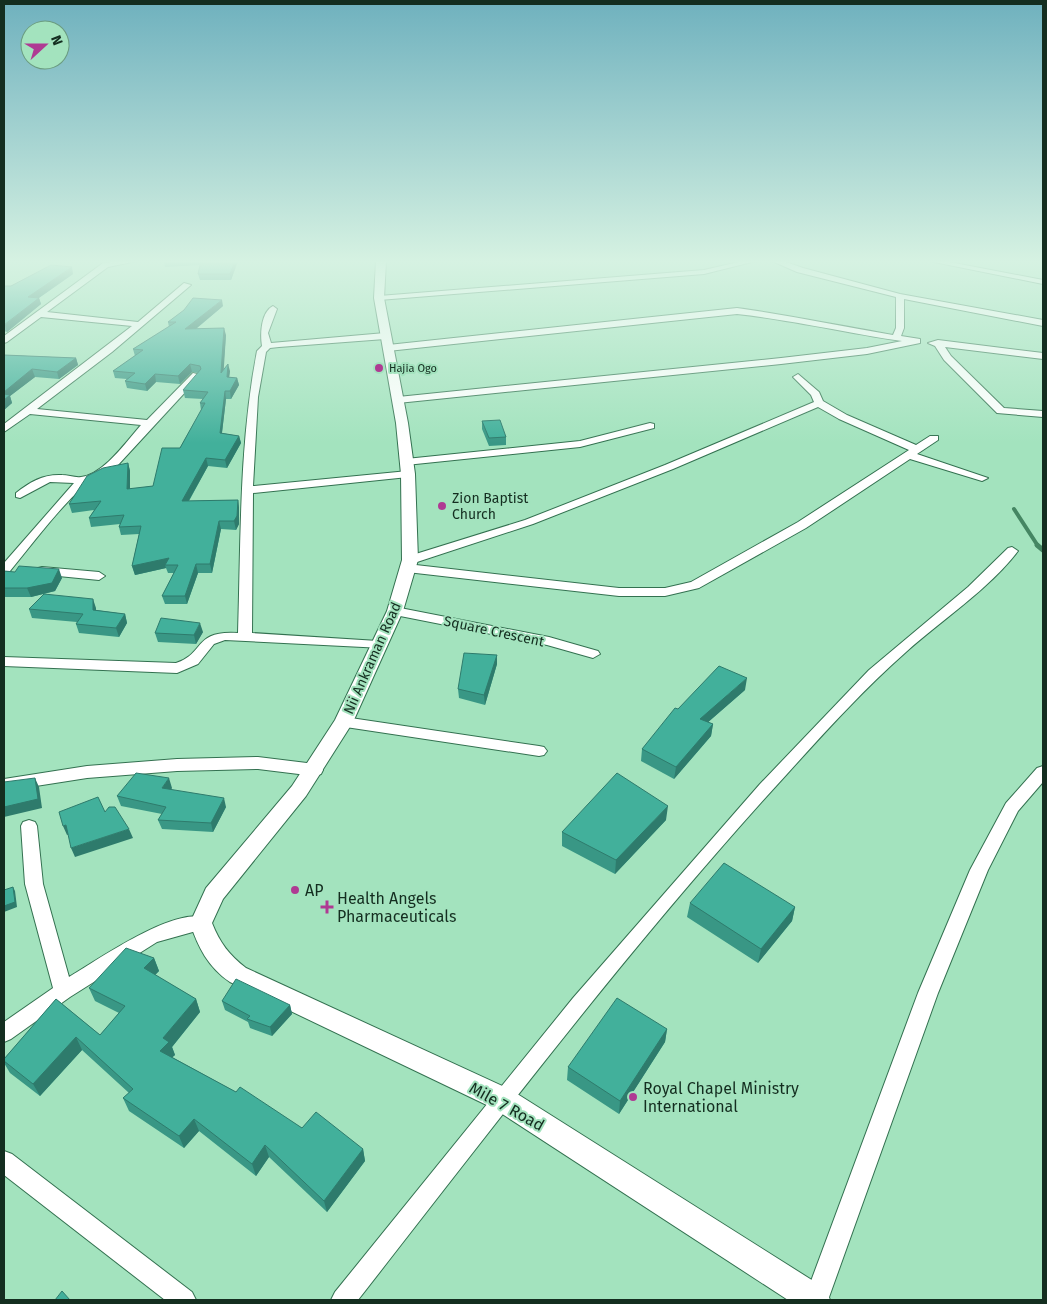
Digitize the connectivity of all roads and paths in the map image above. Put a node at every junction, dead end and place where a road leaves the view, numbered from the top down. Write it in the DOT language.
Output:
graph roads {
  1 [pos="29,322"];
  2 [pos="116,322"];
  3 [pos="140,322"];
  4 [pos="268,322"];
  5 [pos="382,322"];
  6 [pos="614,322"];
  7 [pos="808,322"];
  8 [pos="901,322"];
  9 [pos="137,324"];
  10 [pos="896,338"];
  11 [pos="4,340"];
  12 [pos="917,341"];
  13 [pos="386,342"];
  14 [pos="938,344"];
  15 [pos="267,346"];
  16 [pos="1043,356"];
  17 [pos="196,376"];
  18 [pos="798,377"];
  19 [pos="398,400"];
  20 [pos="819,403"];
  21 [pos="26,411"];
  22 [pos="1043,414"];
  23 [pos="149,423"];
  24 [pos="650,426"];
  25 [pos="4,429"];
  26 [pos="934,438"];
  27 [pos="912,452"];
  28 [pos="407,468"];
  29 [pos="982,478"];
  30 [pos="83,481"];
  31 [pos="249,490"];
  32 [pos="20,495"];
  33 [pos="1012,551"];
  34 [pos="408,564"];
  35 [pos="5,568"];
  36 [pos="99,576"];
  37 [pos="395,611"];
  38 [pos="245,637"];
  39 [pos="378,646"];
  40 [pos="593,654"];
  41 [pos="4,662"];
  42 [pos="344,722"];
  43 [pos="539,751"];
  44 [pos="315,770"];
  45 [pos="1043,772"];
  46 [pos="4,785"];
  47 [pos="30,826"];
  48 [pos="201,923"];
  49 [pos="63,991"];
  50 [pos="4,1033"];
  51 [pos="502,1100"];
  52 [pos="4,1162"];
  53 [pos="184,1300"];
  54 [pos="343,1300"];
  55 [pos="816,1300"];
  1 -- 11 [label="street"];
  2 -- 9 [label="street"];
  3 -- 9 [label="street"];
  4 -- 15 [label="street"];
  5 -- 13 [label="street, Nii Ankraman Road"];
  6 -- 13 [label="street"];
  7 -- 10 [label="street"];
  8 -- 10 [label="street"];
  9 -- 21 [label="street"];
  10 -- 12 [label="street"];
  12 -- 14 [label="street"];
  12 -- 19 [label="street"];
  13 -- 15 [label="street"];
  13 -- 19 [label="street, Nii Ankraman Road"];
  14 -- 16 [label="street"];
  14 -- 22 [label="street"];
  15 -- 31 [label="street"];
  17 -- 23 [label="street"];
  18 -- 20 [label="street"];
  19 -- 28 [label="street, Nii Ankraman Road"];
  20 -- 27 [label="street"];
  20 -- 34 [label="street"];
  21 -- 23 [label="street"];
  21 -- 25 [label="street"];
  23 -- 30 [label="street"];
  24 -- 28 [label="street"];
  26 -- 27 [label="street"];
  27 -- 29 [label="street"];
  27 -- 34 [label="street"];
  28 -- 31 [label="street"];
  28 -- 34 [label="street, Nii Ankraman Road"];
  30 -- 32 [label="street"];
  30 -- 35 [label="street"];
  31 -- 38 [label="street"];
  33 -- 51 [label="street"];
  34 -- 37 [label="street, Nii Ankraman Road"];
  35 -- 36 [label="street"];
  37 -- 39 [label="street, Nii Ankraman Road"];
  37 -- 40 [label="street, Square Crescent"];
  38 -- 39 [label="street"];
  38 -- 41 [label="street"];
  39 -- 42 [label="street, Nii Ankraman Road"];
  42 -- 43 [label="street"];
  42 -- 44 [label="street, Nii Ankraman Road"];
  44 -- 46 [label="street"];
  44 -- 48 [label="street, Nii Ankraman Road"];
  45 -- 55 [label="street"];
  47 -- 49 [label="street"];
  48 -- 49 [label="street"];
  48 -- 51 [label="street, Mile 7 Road"];
  49 -- 50 [label="street"];
  51 -- 54 [label="street"];
  51 -- 55 [label="street, Mile 7 Road"];
  52 -- 53 [label="street"];
}
